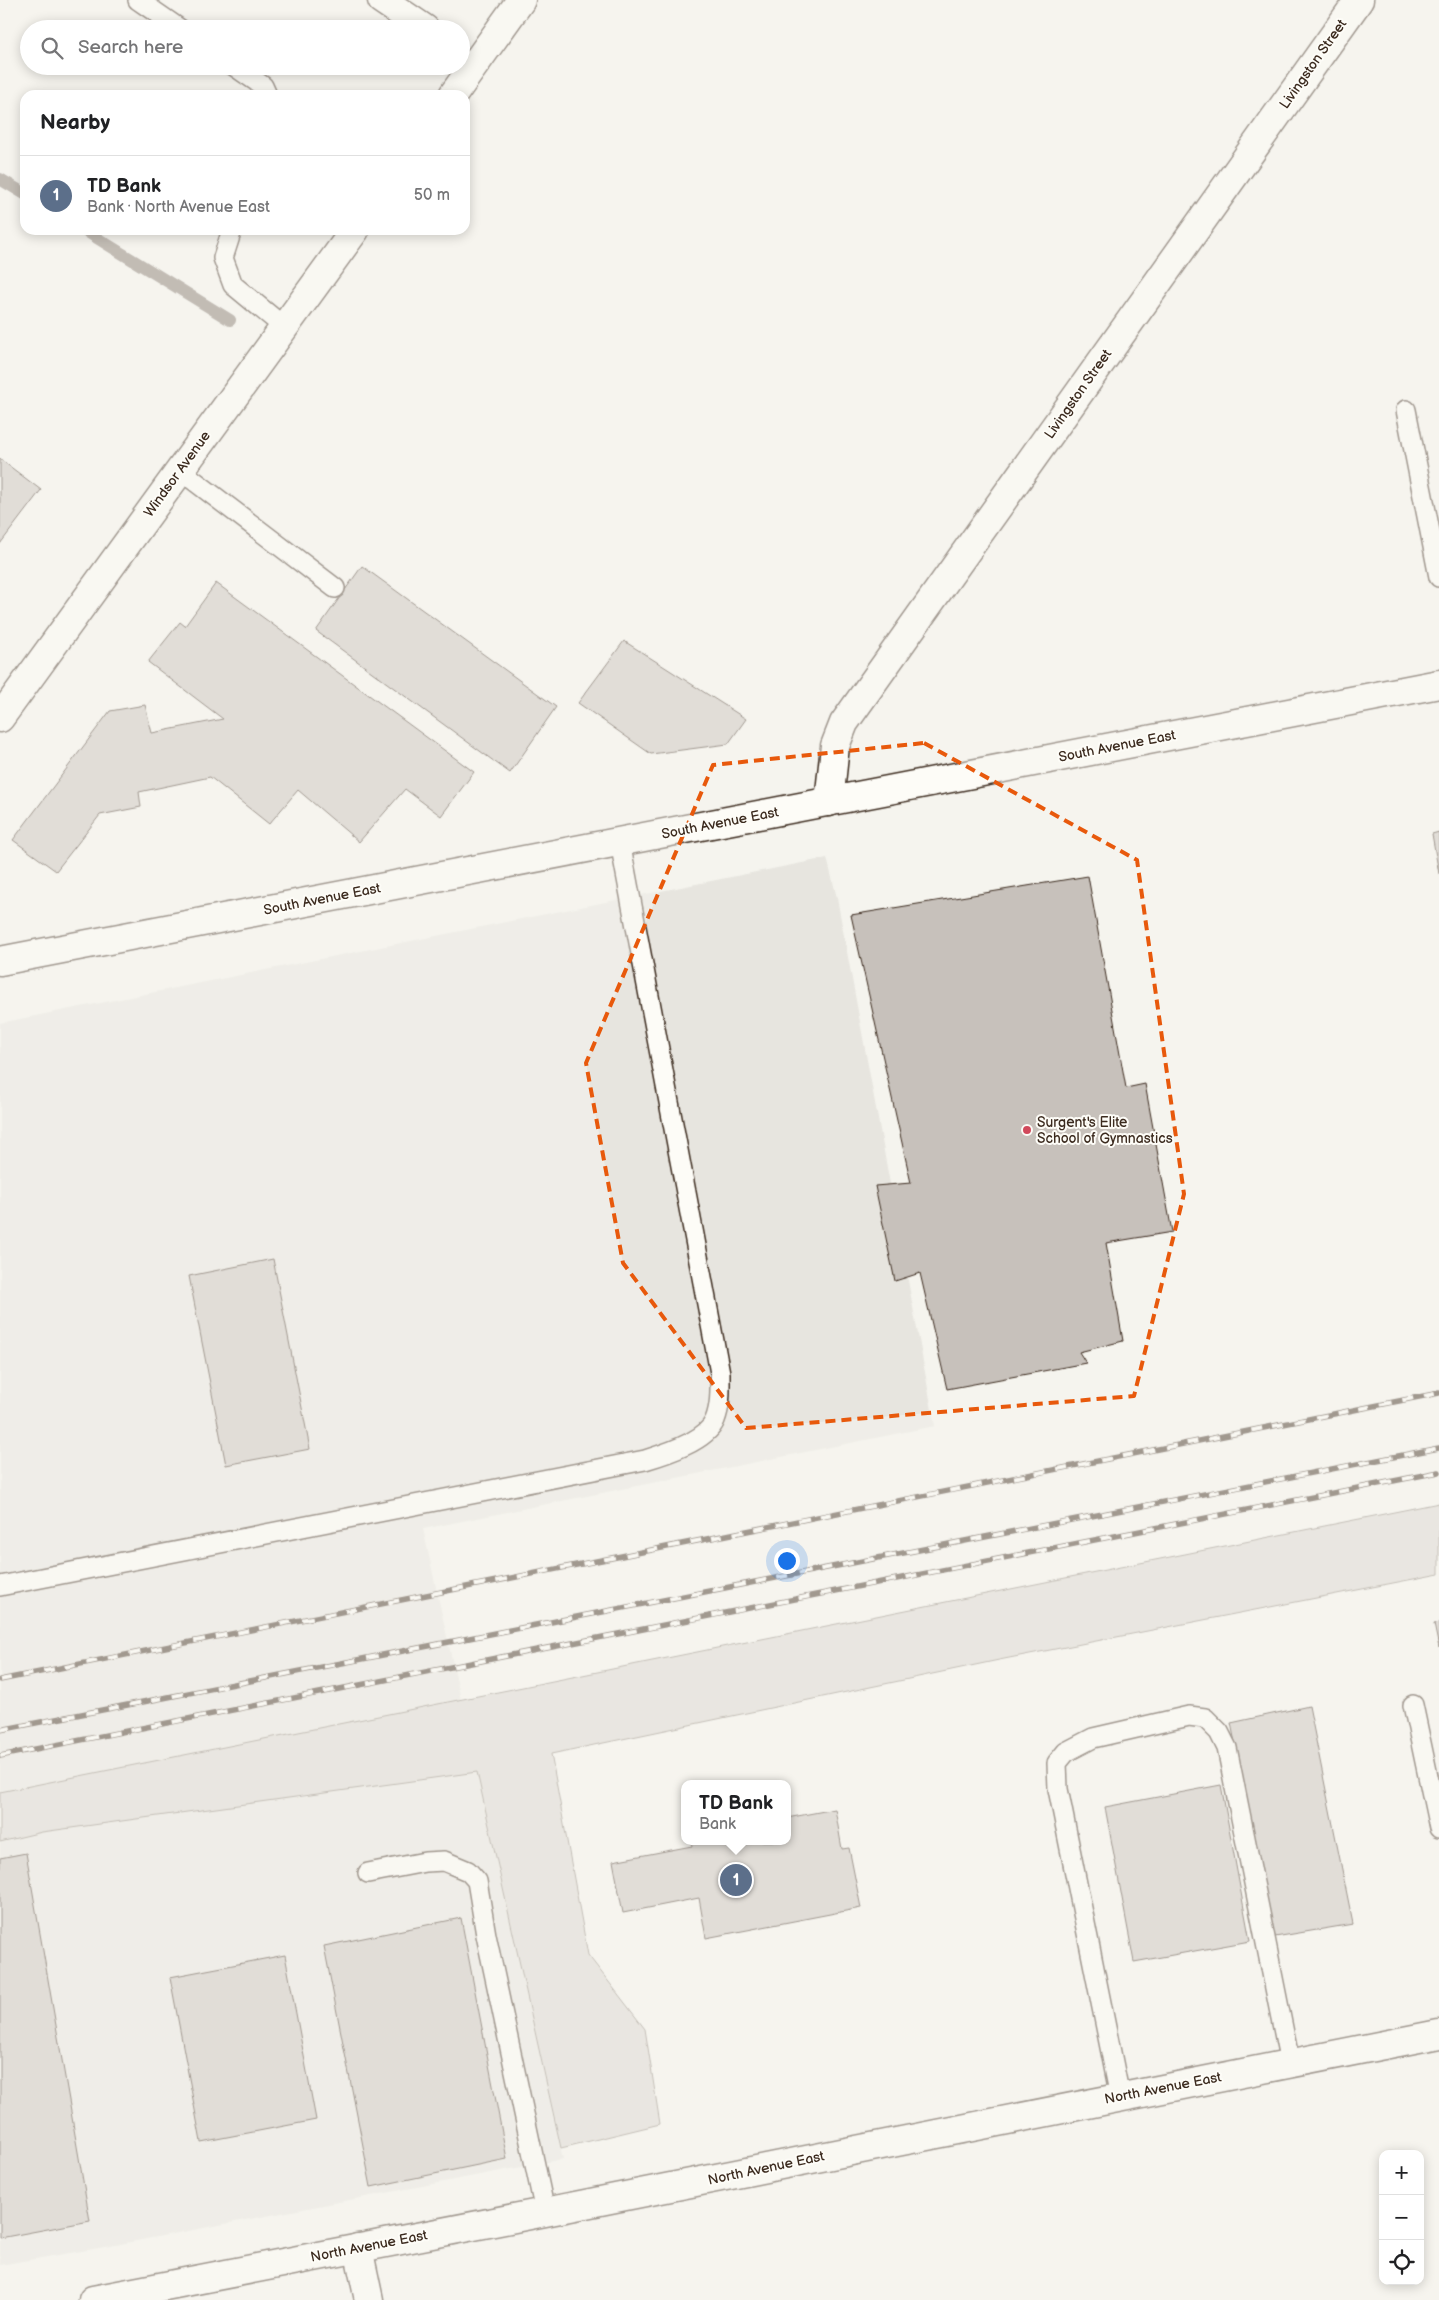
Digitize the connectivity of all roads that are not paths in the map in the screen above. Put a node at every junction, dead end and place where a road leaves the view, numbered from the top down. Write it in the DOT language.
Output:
graph roads {
  1 [pos="138,0"];
  2 [pos="382,0"];
  3 [pos="521,0"];
  4 [pos="1358,0"];
  5 [pos="167,20"];
  6 [pos="412,20"];
  7 [pos="470,57"];
  8 [pos="247,75"];
  9 [pos="462,75"];
  10 [pos="265,90"];
  11 [pos="455,90"];
  12 [pos="230,235"];
  13 [pos="351,235"];
  14 [pos="284,327"];
  15 [pos="1406,410"];
  16 [pos="180,470"];
  17 [pos="1439,577"];
  18 [pos="335,588"];
  19 [pos="1439,684"];
  20 [pos="0,718"];
  21 [pos="829,802"];
  22 [pos="620,842"];
  23 [pos="0,961"];
  24 [pos="0,1586"];
  25 [pos="1413,1705"];
  26 [pos="1439,1828"];
  27 [pos="368,1873"];
  28 [pos="1439,2034"];
  29 [pos="1290,2063"];
  30 [pos="1120,2097"];
  31 [pos="545,2212"];
  32 [pos="358,2248"];
  33 [pos="93,2300"];
  34 [pos="369,2300"];
  1 -- 5 [label="lane"];
  2 -- 6 [label="main road"];
  3 -- 7 [label="main road"];
  4 -- 21 [label="main road, Livingston Street"];
  8 -- 10 [label="lane"];
  9 -- 11 [label="main road"];
  12 -- 14 [label="lane"];
  13 -- 14 [label="main road, Windsor Avenue"];
  14 -- 16 [label="main road, Windsor Avenue"];
  15 -- 17 [label="lane"];
  16 -- 18 [label="lane"];
  16 -- 20 [label="main road, Windsor Avenue"];
  19 -- 21 [label="main road, South Avenue East"];
  21 -- 22 [label="main road, South Avenue East"];
  22 -- 23 [label="main road, South Avenue East"];
  22 -- 24 [label="lane"];
  25 -- 26 [label="lane"];
  27 -- 31 [label="lane"];
  28 -- 29 [label="main road, North Avenue East"];
  29 -- 30 [label="main road, North Avenue East"];
  29 -- 30 [label="lane"];
  30 -- 31 [label="main road, North Avenue East"];
  31 -- 32 [label="main road, North Avenue East"];
  32 -- 33 [label="main road, North Avenue East"];
  32 -- 34 [label="main road"];
}
